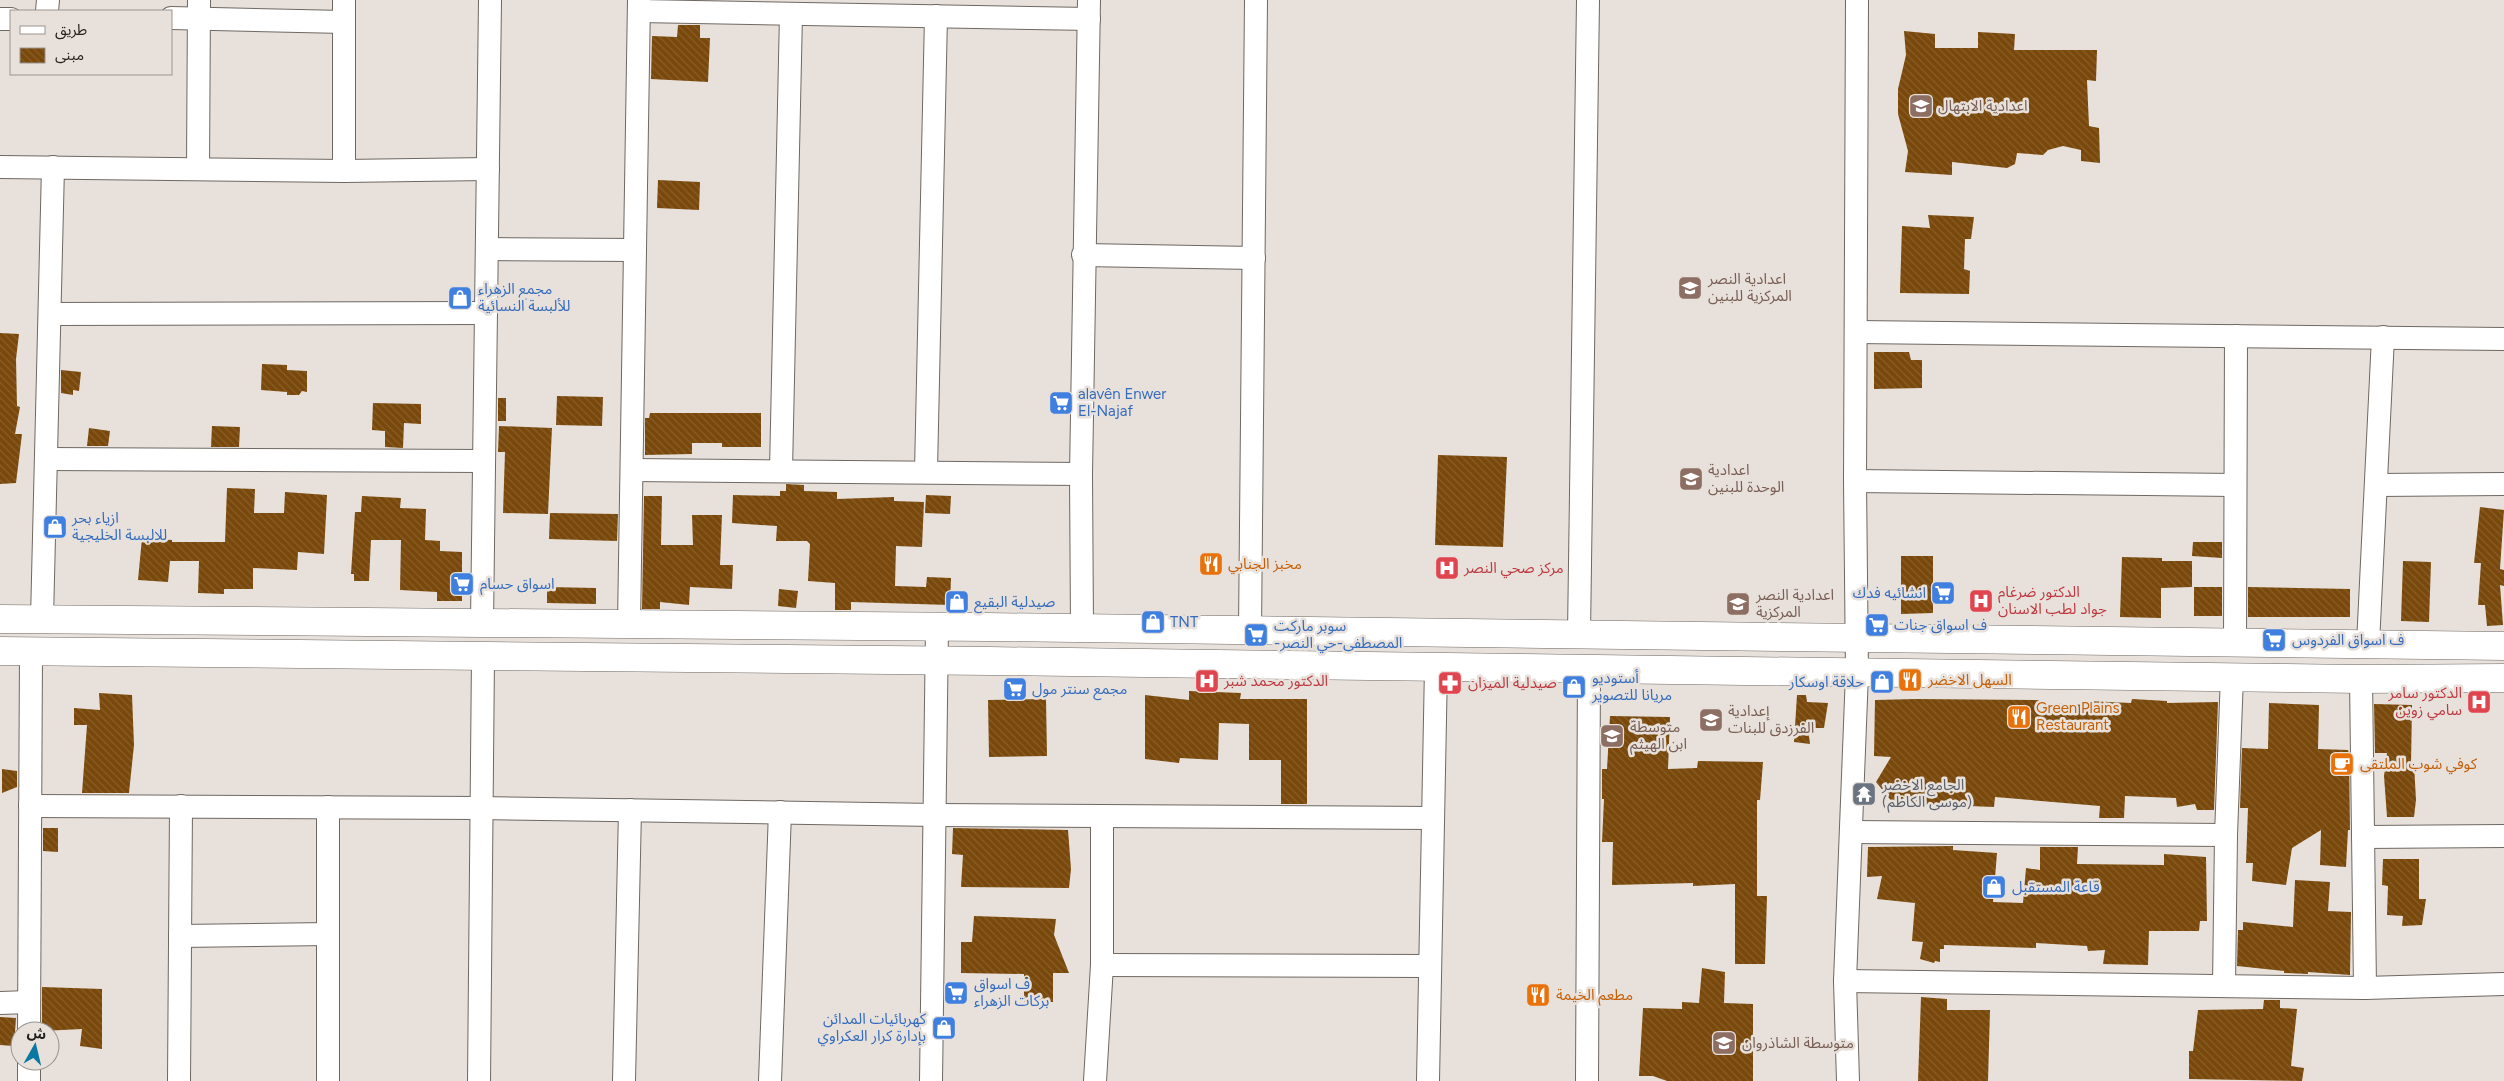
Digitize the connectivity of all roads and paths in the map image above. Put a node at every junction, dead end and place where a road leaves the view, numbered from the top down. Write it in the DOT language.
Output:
graph roads {
  1 [pos="490,0"];
  2 [pos="1256,0"];
  3 [pos="1588,0"];
  4 [pos="1857,0"];
  5 [pos="639,6"];
  6 [pos="199,9"];
  7 [pos="1089,9"];
  8 [pos="344,11"];
  9 [pos="791,14"];
  10 [pos="936,16"];
  11 [pos="172,18"];
  12 [pos="0,167"];
  13 [pos="53,167"];
  14 [pos="198,169"];
  15 [pos="488,169"];
  16 [pos="344,170"];
  17 [pos="487,249"];
  18 [pos="635,250"];
  19 [pos="1083,255"];
  20 [pos="1254,258"];
  21 [pos="486,313"];
  22 [pos="50,314"];
  23 [pos="1856,332"];
  24 [pos="2236,336"];
  25 [pos="2383,337"];
  26 [pos="2504,339"];
  27 [pos="46,459"];
  28 [pos="484,461"];
  29 [pos="632,470"];
  30 [pos="782,470"];
  31 [pos="926,471"];
  32 [pos="1081,474"];
  33 [pos="1855,481"];
  34 [pos="2504,484"];
  35 [pos="2235,485"];
  36 [pos="2376,485"];
  37 [pos="0,619"];
  38 [pos="42,619"];
  39 [pos="165,620"];
  40 [pos="482,623"];
  41 [pos="629,624"];
  42 [pos="906,626"];
  43 [pos="937,627"];
  44 [pos="986,627"];
  45 [pos="1082,628"];
  46 [pos="1250,630"];
  47 [pos="1578,634"];
  48 [pos="1807,637"];
  49 [pos="1855,638"];
  50 [pos="1901,638"];
  51 [pos="2235,643"];
  52 [pos="2368,644"];
  53 [pos="2504,646"];
  54 [pos="0,651"];
  55 [pos="31,652"];
  56 [pos="165,653"];
  57 [pos="483,656"];
  58 [pos="902,660"];
  59 [pos="937,660"];
  60 [pos="990,661"];
  61 [pos="1436,667"];
  62 [pos="1589,669"];
  63 [pos="1806,672"];
  64 [pos="1901,672"];
  65 [pos="1857,673"];
  66 [pos="2232,676"];
  67 [pos="2504,678"];
  68 [pos="2362,679"];
  69 [pos="30,806"];
  70 [pos="181,806"];
  71 [pos="328,807"];
  72 [pos="481,808"];
  73 [pos="630,810"];
  74 [pos="780,812"];
  75 [pos="936,815"];
  76 [pos="1102,816"];
  77 [pos="1433,818"];
  78 [pos="1851,832"];
  79 [pos="2226,836"];
  80 [pos="2504,836"];
  81 [pos="2363,838"];
  82 [pos="328,934"];
  83 [pos="180,936"];
  84 [pos="1102,965"];
  85 [pos="1430,966"];
  86 [pos="1845,981"];
  87 [pos="2504,984"];
  88 [pos="2224,985"];
  89 [pos="2364,988"];
  90 [pos="29,1002"];
  91 [pos="0,1003"];
  92 [pos="29,1021"];
  93 [pos="179,1081"];
  94 [pos="328,1081"];
  95 [pos="479,1081"];
  96 [pos="624,1081"];
  97 [pos="770,1081"];
  98 [pos="931,1081"];
  99 [pos="1095,1081"];
  100 [pos="1428,1081"];
  101 [pos="1587,1081"];
  102 [pos="1848,1081"];
  1 -- 15 [label="street"];
  2 -- 20 [label="street"];
  3 -- 47 [label="street"];
  4 -- 23 [label="street"];
  5 -- 9 [label="street"];
  5 -- 18 [label="street"];
  6 -- 8 [label="street"];
  6 -- 11 [label="street"];
  6 -- 14 [label="street"];
  7 -- 10 [label="street"];
  7 -- 19 [label="street"];
  8 -- 16 [label="street"];
  9 -- 10 [label="street"];
  9 -- 30 [label="street"];
  10 -- 31 [label="street"];
  12 -- 13 [label="street"];
  13 -- 14 [label="street"];
  13 -- 22 [label="street"];
  14 -- 16 [label="street"];
  15 -- 16 [label="street"];
  15 -- 17 [label="street"];
  17 -- 18 [label="street"];
  17 -- 21 [label="street"];
  18 -- 29 [label="street"];
  19 -- 20 [label="street"];
  19 -- 32 [label="street"];
  20 -- 46 [label="street"];
  21 -- 22 [label="street"];
  21 -- 28 [label="street"];
  22 -- 27 [label="street"];
  23 -- 24 [label="street"];
  23 -- 33 [label="street"];
  24 -- 25 [label="street"];
  24 -- 35 [label="street"];
  25 -- 26 [label="street"];
  25 -- 36 [label="street"];
  27 -- 28 [label="street"];
  27 -- 38 [label="street"];
  28 -- 40 [label="street"];
  29 -- 30 [label="street"];
  29 -- 41 [label="street"];
  30 -- 31 [label="street"];
  31 -- 32 [label="street"];
  32 -- 45 [label="street"];
  33 -- 35 [label="street"];
  33 -- 49 [label="street"];
  34 -- 36 [label="street"];
  35 -- 51 [label="street"];
  36 -- 52 [label="street"];
  37 -- 38 [label="street"];
  38 -- 39 [label="street"];
  39 -- 40 [label="street"];
  39 -- 56 [label="street"];
  40 -- 41 [label="street"];
  41 -- 42 [label="street"];
  42 -- 43 [label="street"];
  42 -- 58 [label="street"];
  43 -- 44 [label="street"];
  43 -- 59 [label="street"];
  44 -- 45 [label="street"];
  44 -- 60 [label="street"];
  45 -- 46 [label="street"];
  46 -- 47 [label="street"];
  47 -- 48 [label="street"];
  48 -- 49 [label="street"];
  48 -- 63 [label="street"];
  49 -- 50 [label="street"];
  49 -- 65 [label="street"];
  50 -- 51 [label="street"];
  50 -- 64 [label="street"];
  51 -- 52 [label="street"];
  52 -- 53 [label="street"];
  54 -- 55 [label="street"];
  55 -- 56 [label="street"];
  55 -- 69 [label="street"];
  56 -- 57 [label="street"];
  57 -- 58 [label="street"];
  57 -- 72 [label="street"];
  58 -- 59 [label="street"];
  59 -- 60 [label="street"];
  59 -- 75 [label="street"];
  60 -- 61 [label="street"];
  61 -- 62 [label="street"];
  61 -- 77 [label="street"];
  62 -- 63 [label="street"];
  62 -- 101 [label="street"];
  63 -- 65 [label="street"];
  64 -- 65 [label="street"];
  64 -- 66 [label="street"];
  65 -- 78 [label="street"];
  66 -- 68 [label="street"];
  66 -- 79 [label="street"];
  67 -- 68 [label="street"];
  68 -- 81 [label="street"];
  69 -- 70 [label="street"];
  69 -- 90 [label="street"];
  70 -- 71 [label="street"];
  70 -- 83 [label="street"];
  71 -- 72 [label="street"];
  71 -- 82 [label="street"];
  72 -- 73 [label="street"];
  72 -- 95 [label="street"];
  73 -- 74 [label="street"];
  73 -- 96 [label="street"];
  74 -- 75 [label="street"];
  74 -- 97 [label="street"];
  75 -- 76 [label="street"];
  75 -- 98 [label="street"];
  76 -- 77 [label="street"];
  76 -- 84 [label="street"];
  77 -- 85 [label="street"];
  78 -- 79 [label="street"];
  78 -- 86 [label="street"];
  79 -- 88 [label="street"];
  80 -- 81 [label="street"];
  81 -- 89 [label="street"];
  82 -- 83 [label="street"];
  82 -- 94 [label="street"];
  83 -- 93 [label="street"];
  84 -- 85 [label="street"];
  84 -- 99 [label="street"];
  85 -- 100 [label="street"];
  86 -- 88 [label="street"];
  86 -- 102 [label="street"];
  87 -- 89 [label="street"];
  88 -- 89 [label="street"];
  90 -- 91 [label="street"];
  90 -- 92 [label="street"];
}
